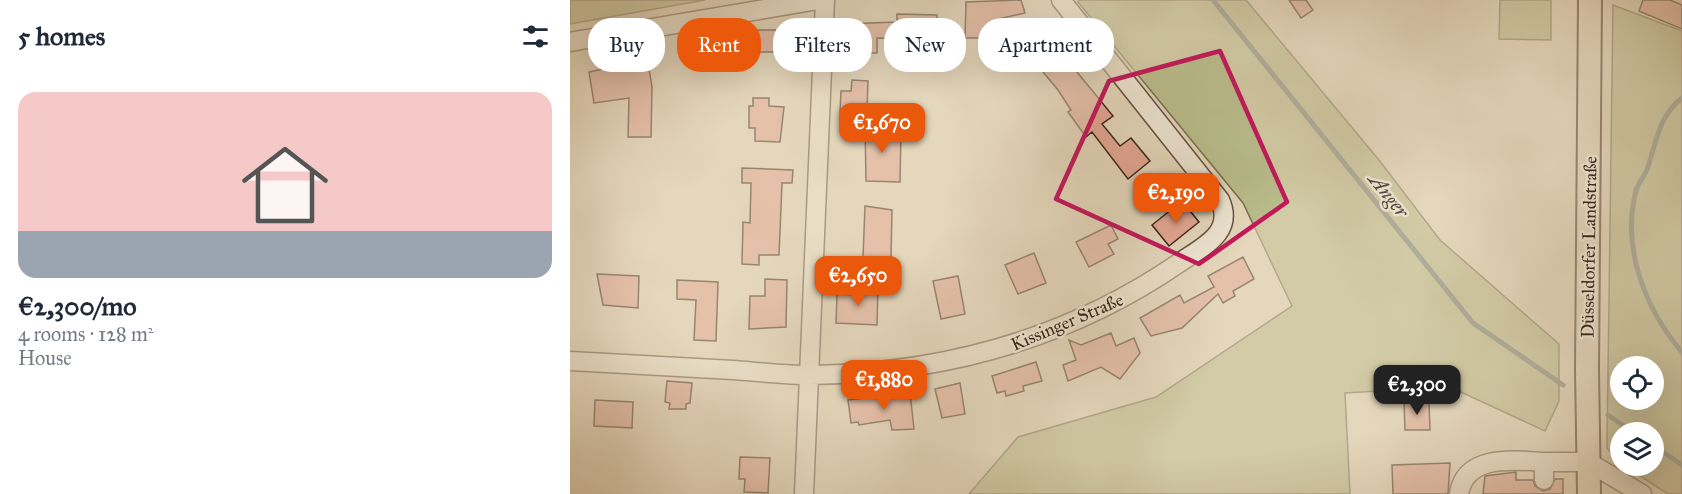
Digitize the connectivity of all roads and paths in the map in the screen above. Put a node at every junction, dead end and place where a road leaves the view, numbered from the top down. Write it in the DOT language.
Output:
graph roads {
  1 [pos="818,0"];
  2 [pos="825,0"];
  3 [pos="1061,0"];
  4 [pos="1590,0"];
  5 [pos="570,42"];
  6 [pos="570,361"];
  7 [pos="810,375"];
  8 [pos="1588,462"];
  9 [pos="804,494"];
  10 [pos="1459,494"];
  11 [pos="1589,494"];
  12 [pos="1642,494"];
  1 -- 5 [label="street"];
  2 -- 7 [label="street"];
  3 -- 7 [label="street, Kissinger Straße"];
  4 -- 8 [label="main road, Düsseldorfer Landstraße"];
  6 -- 7 [label="street, Kissinger Straße"];
  7 -- 9 [label="street"];
  8 -- 10 [label="street"];
  8 -- 11 [label="main road, Düsseldorfer Landstraße"];
  8 -- 12 [label="street"];
}
